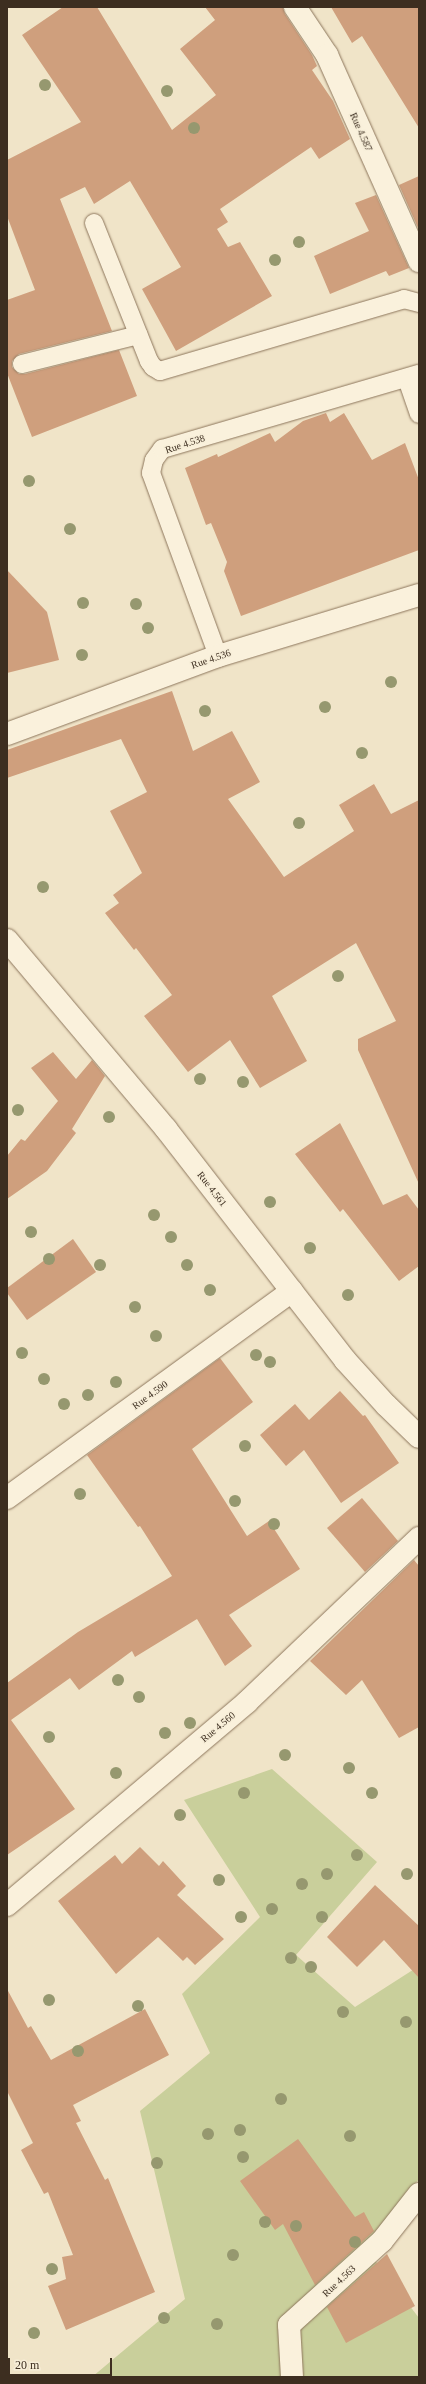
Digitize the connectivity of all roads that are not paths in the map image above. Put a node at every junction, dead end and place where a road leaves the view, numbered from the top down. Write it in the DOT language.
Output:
graph roads {
  1 [pos="295,7"];
  2 [pos="94,223"];
  3 [pos="419,261"];
  4 [pos="419,303"];
  5 [pos="138,335"];
  6 [pos="22,364"];
  7 [pos="413,377"];
  8 [pos="419,414"];
  9 [pos="419,595"];
  10 [pos="218,656"];
  11 [pos="7,734"];
  12 [pos="7,940"];
  13 [pos="292,1291"];
  14 [pos="419,1437"];
  15 [pos="7,1498"];
  16 [pos="419,1538"];
  17 [pos="7,1905"];
  18 [pos="419,2194"];
  19 [pos="292,2377"];
  1 -- 3 [label="street, Rue 4.587"];
  2 -- 5 [label="lane"];
  4 -- 5 [label="lane"];
  5 -- 6 [label="lane"];
  7 -- 8 [label="lane"];
  7 -- 10 [label="lane, Rue 4.538"];
  9 -- 10 [label="street, Rue 4.536"];
  10 -- 11 [label="street, Rue 4.536"];
  12 -- 13 [label="street, Rue 4.561"];
  13 -- 14 [label="street, Rue 4.561"];
  13 -- 15 [label="street, Rue 4.590"];
  16 -- 17 [label="street, Rue 4.560"];
  18 -- 19 [label="street, Rue 4.563"];
}
